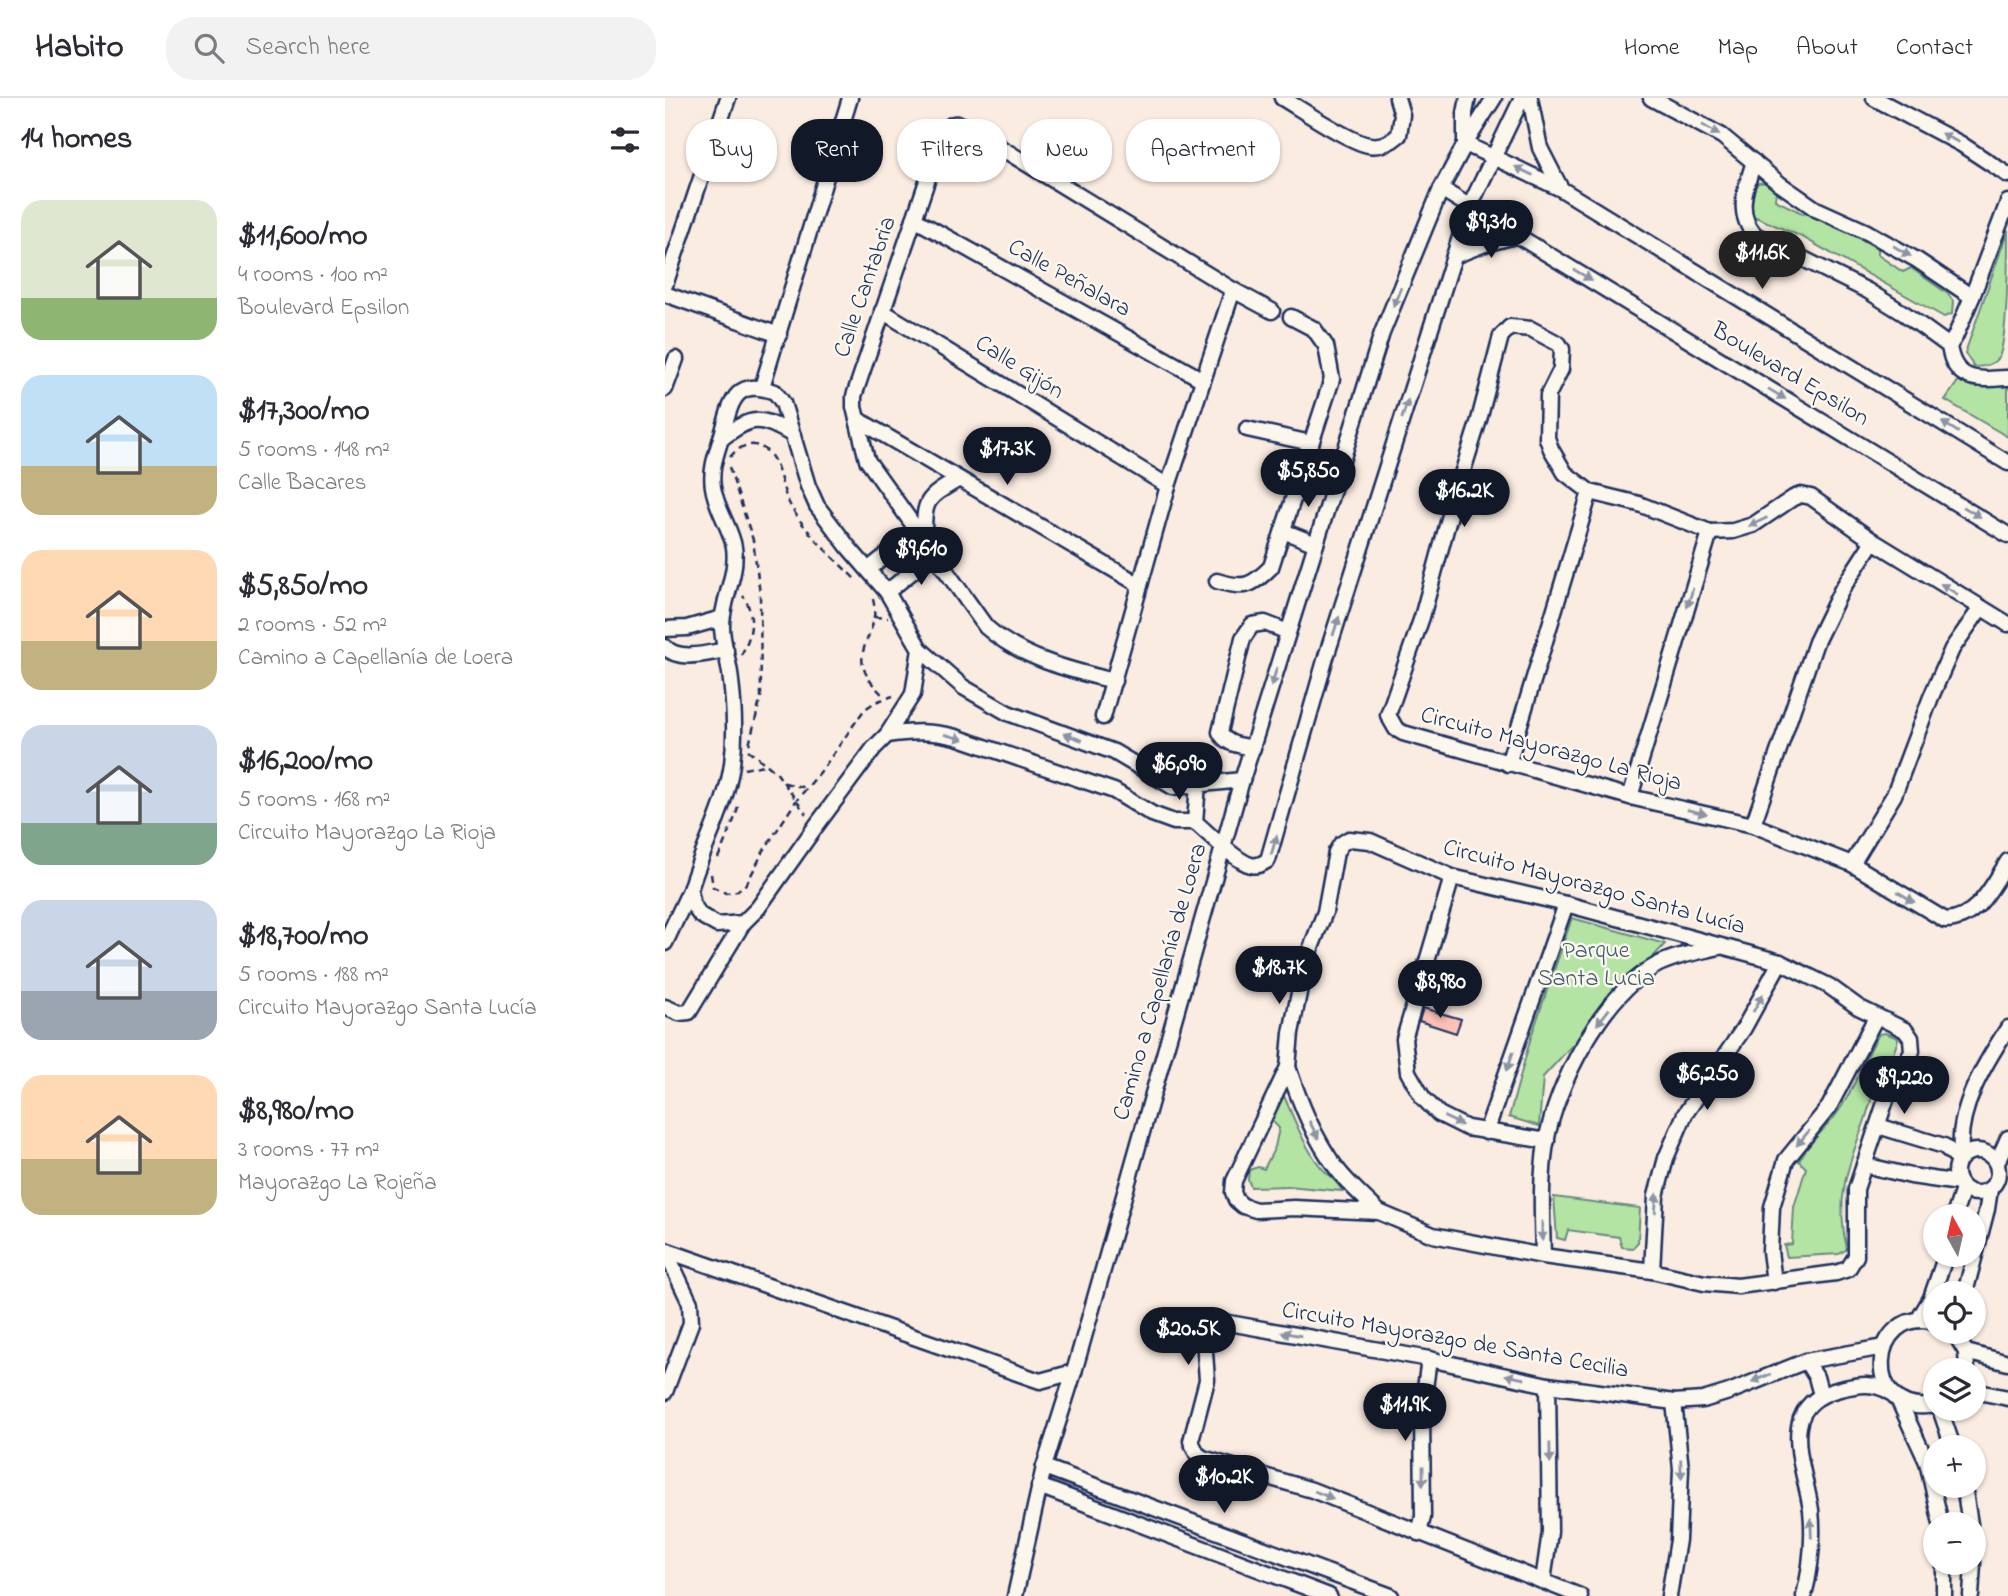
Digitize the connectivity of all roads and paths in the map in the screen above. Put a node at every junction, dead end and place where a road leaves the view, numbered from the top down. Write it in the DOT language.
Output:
graph roads {
  1 [pos="728,98"];
  2 [pos="850,98"];
  3 [pos="1282,98"];
  4 [pos="1397,98"];
  5 [pos="1468,98"];
  6 [pos="1494,98"];
  7 [pos="1523,98"];
  8 [pos="1530,98"];
  9 [pos="1651,98"];
  10 [pos="1874,98"];
  11 [pos="1465,144"];
  12 [pos="1496,156"];
  13 [pos="1754,162"];
  14 [pos="2008,175"];
  15 [pos="1441,189"];
  16 [pos="1560,189"];
  17 [pos="2008,202"];
  18 [pos="1470,205"];
  19 [pos="913,219"];
  20 [pos="1519,235"];
  21 [pos="1454,256"];
  22 [pos="665,285"];
  23 [pos="1233,290"];
  24 [pos="665,294"];
  25 [pos="1972,297"];
  26 [pos="882,311"];
  27 [pos="1272,311"];
  28 [pos="1291,317"];
  29 [pos="779,335"];
  30 [pos="1948,346"];
  31 [pos="676,359"];
  32 [pos="2008,377"];
  33 [pos="1203,380"];
  34 [pos="762,387"];
  35 [pos="665,389"];
  36 [pos="856,419"];
  37 [pos="1247,429"];
  38 [pos="793,435"];
  39 [pos="721,439"];
  40 [pos="1311,443"];
  41 [pos="2008,463"];
  42 [pos="959,479"];
  43 [pos="1168,486"];
  44 [pos="1590,492"];
  45 [pos="1283,531"];
  46 [pos="1710,532"];
  47 [pos="921,535"];
  48 [pos="2008,535"];
  49 [pos="1873,541"];
  50 [pos="1316,544"];
  51 [pos="934,554"];
  52 [pos="869,569"];
  53 [pos="1217,581"];
  54 [pos="732,582"];
  55 [pos="1140,585"];
  56 [pos="863,587"];
  57 [pos="887,592"];
  58 [pos="868,593"];
  59 [pos="1980,609"];
  60 [pos="722,618"];
  61 [pos="2008,624"];
  62 [pos="665,629"];
  63 [pos="1288,632"];
  64 [pos="665,647"];
  65 [pos="920,649"];
  66 [pos="726,650"];
  67 [pos="730,674"];
  68 [pos="1114,681"];
  69 [pos="1103,717"];
  70 [pos="887,735"];
  71 [pos="1253,747"];
  72 [pos="748,750"];
  73 [pos="1508,764"];
  74 [pos="764,765"];
  75 [pos="744,769"];
  76 [pos="743,779"];
  77 [pos="1242,780"];
  78 [pos="785,783"];
  79 [pos="1198,784"];
  80 [pos="807,788"];
  81 [pos="739,797"];
  82 [pos="1630,797"];
  83 [pos="796,801"];
  84 [pos="1195,822"];
  85 [pos="1752,825"];
  86 [pos="815,826"];
  87 [pos="1223,846"];
  88 [pos="717,860"];
  89 [pos="2008,861"];
  90 [pos="1852,864"];
  91 [pos="712,872"];
  92 [pos="1452,877"];
  93 [pos="690,890"];
  94 [pos="1566,904"];
  95 [pos="743,923"];
  96 [pos="665,943"];
  97 [pos="1720,947"];
  98 [pos="1780,962"];
  99 [pos="665,1007"];
  100 [pos="1876,1017"];
  101 [pos="2008,1028"];
  102 [pos="1288,1067"];
  103 [pos="1878,1126"];
  104 [pos="1486,1132"];
  105 [pos="2008,1138"];
  106 [pos="1547,1141"];
  107 [pos="1961,1158"];
  108 [pos="1997,1163"];
  109 [pos="1864,1165"];
  110 [pos="1961,1186"];
  111 [pos="1990,1189"];
  112 [pos="1957,1204"];
  113 [pos="1379,1212"];
  114 [pos="665,1250"];
  115 [pos="1543,1256"];
  116 [pos="1942,1267"];
  117 [pos="1652,1271"];
  118 [pos="1968,1281"];
  119 [pos="1774,1282"];
  120 [pos="1919,1320"];
  121 [pos="1923,1320"];
  122 [pos="1963,1344"];
  123 [pos="1884,1347"];
  124 [pos="1966,1352"];
  125 [pos="1966,1358"];
  126 [pos="1429,1359"];
  127 [pos="1806,1361"];
  128 [pos="2008,1363"];
  129 [pos="1074,1372"];
  130 [pos="1548,1385"];
  131 [pos="665,1392"];
  132 [pos="1986,1393"];
  133 [pos="1821,1395"];
  134 [pos="1895,1396"];
  135 [pos="2008,1398"];
  136 [pos="1674,1402"];
  137 [pos="1923,1407"];
  138 [pos="1044,1467"];
  139 [pos="1039,1486"];
  140 [pos="1938,1512"];
  141 [pos="1419,1533"];
  142 [pos="1944,1575"];
  143 [pos="1972,1575"];
  144 [pos="1543,1581"];
  145 [pos="1015,1596"];
  146 [pos="1329,1596"];
  147 [pos="1391,1596"];
  148 [pos="1580,1596"];
  149 [pos="1669,1596"];
  150 [pos="1804,1596"];
  151 [pos="1944,1596"];
  152 [pos="1971,1596"];
  1 -- 22 [label="street"];
  2 -- 29 [label="street"];
  3 -- 4 [label="street"];
  5 -- 11 [label="street"];
  6 -- 11 [label="street, Camino a Capellanía de Loera"];
  7 -- 12 [label="street"];
  8 -- 16 [label="street"];
  9 -- 13 [label="street, one-way"];
  14 -- 10 [label="street, one-way"];
  11 -- 12 [label="street, Boulevard Epsilon"];
  11 -- 15 [label="street, Camino a Capellanía de Loera"];
  16 -- 12 [label="street, Boulevard Epsilon, one-way"];
  12 -- 18 [label="street"];
  13 -- 25 [label="street, one-way"];
  13 -- 30 [label="street"];
  15 -- 18 [label="street, Boulevard Epsilon"];
  15 -- 50 [label="street, Camino a Capellanía de Loera, one-way"];
  41 -- 16 [label="street, Boulevard Epsilon, one-way"];
  17 -- 25 [label="street"];
  18 -- 20 [label="street, Boulevard Epsilon"];
  18 -- 21 [label="street"];
  19 -- 23 [label="street, Calle Cantabria"];
  19 -- 26 [label="street, Calle Cantabria"];
  19 -- 33 [label="street, Calle Peñalara"];
  20 -- 21 [label="street"];
  20 -- 48 [label="street, Boulevard Epsilon, one-way"];
  87 -- 21 [label="street, one-way"];
  23 -- 27 [label="street, Calle Cantabria"];
  23 -- 33 [label="street"];
  24 -- 29 [label="street"];
  25 -- 30 [label="street"];
  26 -- 36 [label="street, Calle Cantabria"];
  26 -- 43 [label="street, Calle Gijón"];
  28 -- 40 [label="street"];
  29 -- 34 [label="street"];
  30 -- 32 [label="street"];
  31 -- 35 [label="street"];
  33 -- 43 [label="street"];
  34 -- 38 [label="street"];
  34 -- 39 [label="street"];
  36 -- 42 [label="street"];
  36 -- 47 [label="street, Calle Cantabria"];
  37 -- 40 [label="street"];
  38 -- 39 [label="street"];
  38 -- 52 [label="street"];
  39 -- 54 [label="street"];
  40 -- 45 [label="street"];
  42 -- 47 [label="street"];
  42 -- 55 [label="street"];
  43 -- 55 [label="street"];
  44 -- 46 [label="street, Circuito Mayorazgo La Rioja"];
  44 -- 73 [label="street"];
  44 -- 73 [label="street, Circuito Mayorazgo La Rioja"];
  45 -- 50 [label="street"];
  45 -- 53 [label="street"];
  49 -- 46 [label="street, Circuito Mayorazgo La Rioja, one-way"];
  46 -- 82 [label="street, one-way"];
  47 -- 51 [label="street, Calle Cantabria"];
  47 -- 52 [label="street"];
  59 -- 49 [label="street, Circuito Mayorazgo La Rioja, one-way"];
  49 -- 85 [label="street"];
  50 -- 63 [label="street, Camino a Capellanía de Loera"];
  51 -- 57 [label="street"];
  51 -- 68 [label="street, Calle Cantabria"];
  52 -- 57 [label="street"];
  54 -- 60 [label="street"];
  54 -- 67 [label="path"];
  55 -- 68 [label="street"];
  56 -- 72 [label="path"];
  57 -- 65 [label="street"];
  58 -- 80 [label="path"];
  59 -- 61 [label="street, Circuito Mayorazgo La Rioja"];
  59 -- 90 [label="street"];
  60 -- 62 [label="street"];
  60 -- 66 [label="street"];
  63 -- 71 [label="street, Camino a Capellanía de Loera, one-way"];
  63 -- 71 [label="street"];
  64 -- 66 [label="street"];
  65 -- 70 [label="street"];
  79 -- 65 [label="street, one-way"];
  66 -- 67 [label="street"];
  67 -- 93 [label="street"];
  68 -- 69 [label="street"];
  70 -- 84 [label="street, one-way"];
  70 -- 86 [label="street"];
  71 -- 77 [label="street, Camino a Capellanía de Loera"];
  72 -- 74 [label="path"];
  72 -- 75 [label="path"];
  73 -- 82 [label="street, Circuito Mayorazgo La Rioja"];
  74 -- 75 [label="path"];
  74 -- 78 [label="path"];
  75 -- 76 [label="path"];
  77 -- 79 [label="street"];
  77 -- 87 [label="street, Camino a Capellanía de Loera"];
  78 -- 80 [label="path"];
  78 -- 83 [label="path"];
  79 -- 84 [label="street"];
  80 -- 83 [label="path"];
  81 -- 88 [label="path"];
  82 -- 85 [label="street, Circuito Mayorazgo La Rioja, one-way"];
  83 -- 86 [label="path"];
  83 -- 91 [label="path"];
  84 -- 87 [label="street"];
  85 -- 90 [label="street, Circuito Mayorazgo La Rioja"];
  86 -- 95 [label="street"];
  87 -- 129 [label="street, Camino a Capellanía de Loera"];
  90 -- 89 [label="street, Circuito Mayorazgo La Rioja, one-way"];
  92 -- 94 [label="street, Circuito Mayorazgo Santa Lucía"];
  92 -- 102 [label="street, Circuito Mayorazgo Santa Lucía"];
  92 -- 104 [label="street, one-way"];
  93 -- 95 [label="street"];
  93 -- 96 [label="street"];
  94 -- 97 [label="street, Circuito Mayorazgo Santa Lucía"];
  94 -- 104 [label="street, one-way"];
  95 -- 99 [label="street"];
  97 -- 98 [label="street, Circuito Mayorazgo Santa Lucía"];
  97 -- 106 [label="street, one-way"];
  98 -- 100 [label="street, Circuito Mayorazgo Santa Lucía"];
  117 -- 98 [label="street, one-way"];
  100 -- 103 [label="street, Circuito Mayorazgo Santa Lucía"];
  100 -- 119 [label="street, one-way"];
  101 -- 107 [label="street"];
  102 -- 113 [label="street, Circuito Mayorazgo Santa Lucía, one-way"];
  102 -- 113 [label="street, Circuito Mayorazgo Santa Lucía"];
  103 -- 107 [label="street"];
  103 -- 109 [label="street, Circuito Mayorazgo Santa Lucía"];
  104 -- 106 [label="street"];
  105 -- 108 [label="street"];
  106 -- 115 [label="street, one-way"];
  107 -- 108 [label="street"];
  107 -- 110 [label="street"];
  108 -- 111 [label="street"];
  109 -- 110 [label="street"];
  109 -- 119 [label="street, Circuito Mayorazgo Santa Lucía"];
  110 -- 111 [label="street"];
  110 -- 112 [label="street"];
  111 -- 118 [label="street"];
  113 -- 115 [label="street, Circuito Mayorazgo Santa Lucía"];
  114 -- 129 [label="street"];
  114 -- 131 [label="street"];
  115 -- 117 [label="street, Circuito Mayorazgo Santa Lucía"];
  116 -- 120 [label="street"];
  117 -- 119 [label="street, Circuito Mayorazgo Santa Lucía"];
  120 -- 121 [label="street"];
  120 -- 123 [label="street"];
  122 -- 124 [label="street"];
  123 -- 127 [label="street, Circuito Mayorazgo de Santa Cecilia"];
  123 -- 134 [label="street"];
  124 -- 125 [label="street"];
  124 -- 128 [label="street"];
  130 -- 126 [label="street, Circuito Mayorazgo de Santa Cecilia, one-way"];
  126 -- 141 [label="street, one-way"];
  126 -- 141 [label="street, Circuito Mayorazgo de Santa Cecilia, one-way"];
  127 -- 133 [label="street"];
  127 -- 136 [label="street, Circuito Mayorazgo de Santa Cecilia, one-way"];
  129 -- 138 [label="street, Camino a Capellanía de Loera"];
  130 -- 136 [label="street, Circuito Mayorazgo de Santa Cecilia"];
  130 -- 144 [label="street, one-way"];
  132 -- 135 [label="street"];
  133 -- 134 [label="street"];
  150 -- 133 [label="street, one-way"];
  134 -- 137 [label="street"];
  134 -- 140 [label="street"];
  136 -- 149 [label="street, one-way"];
  138 -- 139 [label="street, Camino a Capellanía de Loera"];
  138 -- 147 [label="street"];
  139 -- 145 [label="street, Camino a Capellanía de Loera"];
  139 -- 146 [label="street"];
  141 -- 144 [label="street, Circuito Mayorazgo de Santa Cecilia"];
  142 -- 151 [label="street"];
  143 -- 152 [label="street"];
  144 -- 148 [label="street, Circuito Mayorazgo de Santa Cecilia"];
}
